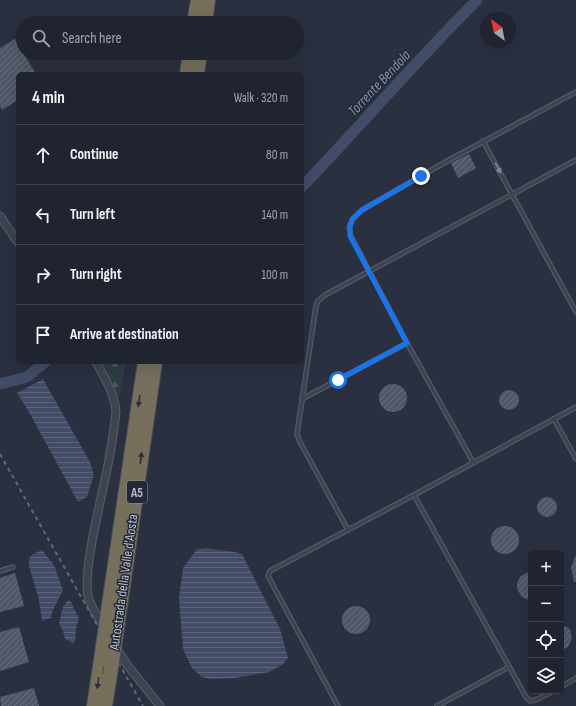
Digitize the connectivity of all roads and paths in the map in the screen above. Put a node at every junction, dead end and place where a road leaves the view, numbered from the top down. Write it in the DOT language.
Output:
graph roads {
  1 [pos="198,0"];
  2 [pos="208,0"];
  3 [pos="195,16"];
  4 [pos="206,16"];
  5 [pos="189,60"];
  6 [pos="199,60"];
  7 [pos="187,72"];
  8 [pos="197,72"];
  9 [pos="576,92"];
  10 [pos="484,141"];
  11 [pos="576,160"];
  12 [pos="512,195"];
  13 [pos="0,216"];
  14 [pos="16,240"];
  15 [pos="369,272"];
  16 [pos="576,312"];
  17 [pos="407,343"];
  18 [pos="97,364"];
  19 [pos="145,364"];
  20 [pos="155,364"];
  21 [pos="302,399"];
  22 [pos="576,407"];
  23 [pos="554,419"];
  24 [pos="576,459"];
  25 [pos="473,462"];
  26 [pos="414,495"];
  27 [pos="348,530"];
  28 [pos="13,567"];
  29 [pos="0,571"];
  30 [pos="509,667"];
  31 [pos="576,678"];
  32 [pos="564,685"];
  33 [pos="548,694"];
  34 [pos="94,706"];
  35 [pos="105,706"];
  36 [pos="160,706"];
  37 [pos="338,706"];
  38 [pos="437,706"];
  1 -- 3 [label="highway"];
  2 -- 4 [label="highway"];
  5 -- 7 [label="highway"];
  6 -- 8 [label="highway"];
  9 -- 10 [label="lane"];
  10 -- 12 [label="lane, one-way"];
  10 -- 15 [label="lane"];
  11 -- 12 [label="lane"];
  12 -- 15 [label="lane"];
  12 -- 16 [label="lane"];
  13 -- 14 [label="street"];
  15 -- 17 [label="lane"];
  15 -- 21 [label="lane"];
  17 -- 21 [label="lane"];
  17 -- 25 [label="lane"];
  18 -- 36 [label="street"];
  19 -- 34 [label="highway, Autostrada della Valle d'Aosta / A5, one-way, bridge"];
  35 -- 20 [label="highway, Autostrada della Valle d'Aosta / A5, one-way, bridge"];
  21 -- 27 [label="lane"];
  22 -- 23 [label="lane"];
  23 -- 24 [label="lane"];
  23 -- 25 [label="lane"];
  25 -- 26 [label="lane"];
  26 -- 27 [label="lane"];
  26 -- 30 [label="lane"];
  27 -- 37 [label="lane"];
  28 -- 29 [label="lane"];
  30 -- 33 [label="lane"];
  30 -- 38 [label="lane"];
  31 -- 32 [label="lane"];
}
